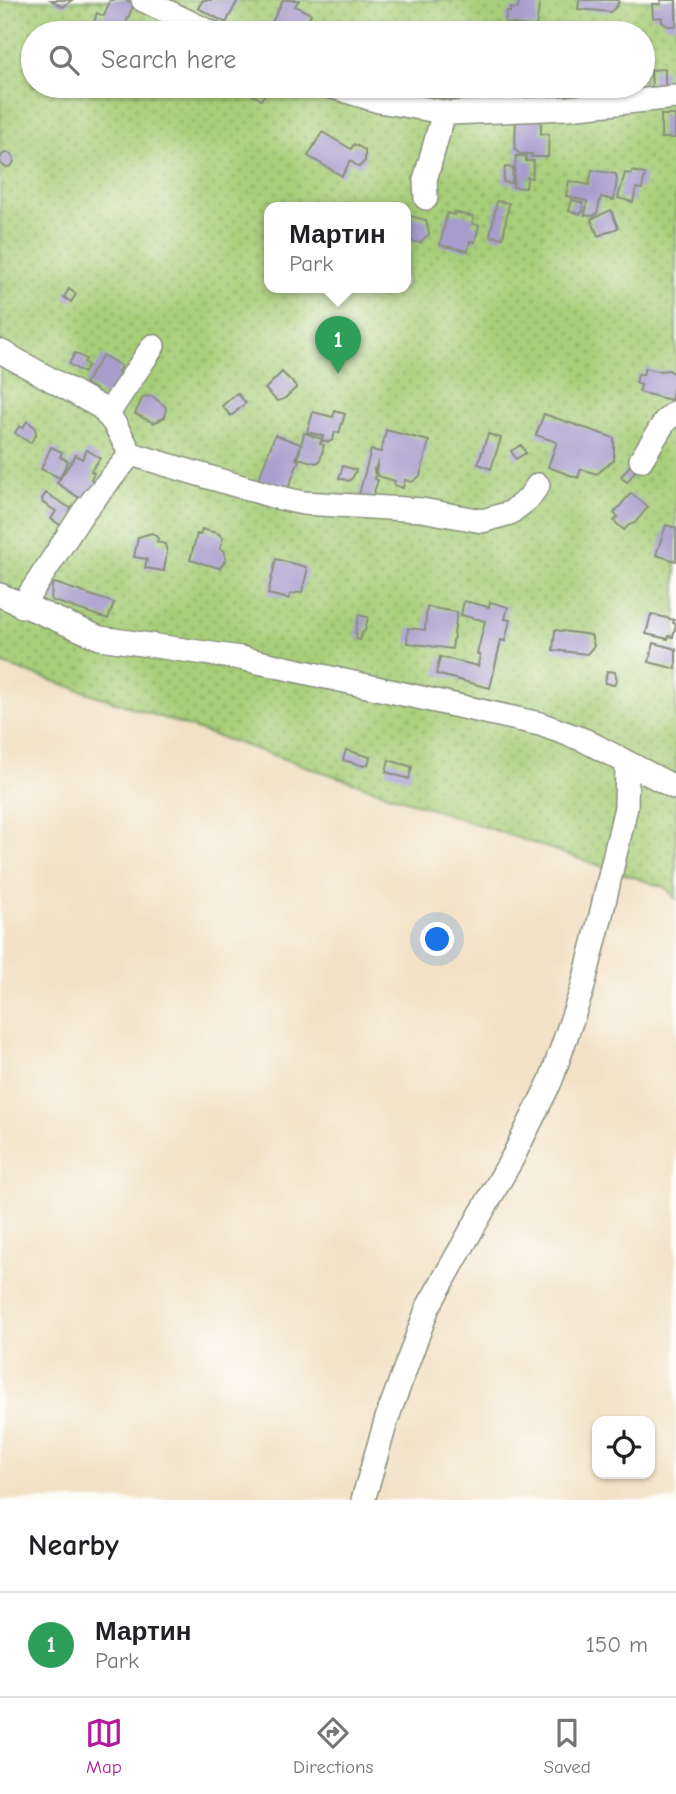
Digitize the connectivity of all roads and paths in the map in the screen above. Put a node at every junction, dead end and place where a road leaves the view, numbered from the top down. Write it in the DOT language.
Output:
graph roads {
  1 [pos="143,0"];
  2 [pos="187,21"];
  3 [pos="676,97"];
  4 [pos="369,98"];
  5 [pos="444,112"];
  6 [pos="426,198"];
  7 [pos="153,346"];
  8 [pos="0,351"];
  9 [pos="676,412"];
  10 [pos="107,415"];
  11 [pos="131,454"];
  12 [pos="641,460"];
  13 [pos="538,485"];
  14 [pos="0,595"];
  15 [pos="22,606"];
  16 [pos="627,764"];
  17 [pos="676,788"];
  18 [pos="363,1500"];
  1 -- 2 [label="street"];
  3 -- 5 [label="street"];
  4 -- 5 [label="street"];
  5 -- 6 [label="street"];
  7 -- 10 [label="street"];
  8 -- 10 [label="street"];
  9 -- 12 [label="street"];
  10 -- 11 [label="street"];
  11 -- 13 [label="street"];
  11 -- 15 [label="street"];
  14 -- 15 [label="street"];
  15 -- 16 [label="street"];
  16 -- 17 [label="street"];
  16 -- 18 [label="street"];
}
